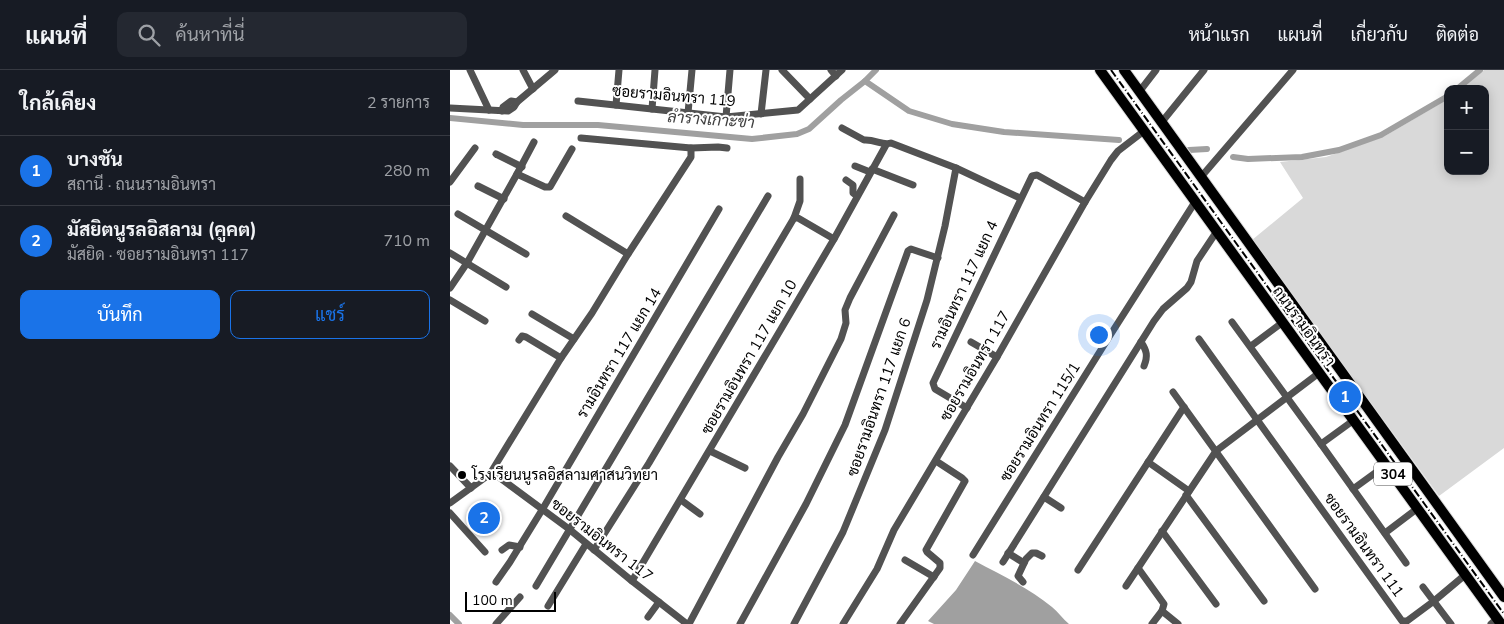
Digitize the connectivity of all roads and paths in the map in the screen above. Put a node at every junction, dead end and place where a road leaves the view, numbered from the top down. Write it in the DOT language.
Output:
graph roads {
  1 [pos="470,70"];
  2 [pos="523,70"];
  3 [pos="555,70"];
  4 [pos="619,70"];
  5 [pos="655,70"];
  6 [pos="692,70"];
  7 [pos="730,70"];
  8 [pos="766,70"];
  9 [pos="782,70"];
  10 [pos="842,70"];
  11 [pos="1100,70"];
  12 [pos="1124,70"];
  13 [pos="1156,70"];
  14 [pos="1204,70"];
  15 [pos="1293,70"];
  16 [pos="833,73"];
  17 [pos="533,89"];
  18 [pos="1139,92"];
  19 [pos="810,99"];
  20 [pos="578,101"];
  21 [pos="616,106"];
  22 [pos="450,108"];
  23 [pos="652,109"];
  24 [pos="489,110"];
  25 [pos="688,113"];
  26 [pos="761,114"];
  27 [pos="726,117"];
  28 [pos="1161,123"];
  29 [pos="842,128"];
  30 [pos="1144,131"];
  31 [pos="581,138"];
  32 [pos="534,142"];
  33 [pos="886,145"];
  34 [pos="475,148"];
  35 [pos="691,148"];
  36 [pos="727,148"];
  37 [pos="572,149"];
  38 [pos="496,154"];
  39 [pos="855,166"];
  40 [pos="522,167"];
  41 [pos="956,168"];
  42 [pos="871,170"];
  43 [pos="517,174"];
  44 [pos="1200,177"];
  45 [pos="800,179"];
  46 [pos="451,180"];
  47 [pos="846,180"];
  48 [pos="913,185"];
  49 [pos="478,186"];
  50 [pos="768,196"];
  51 [pos="857,196"];
  52 [pos="1020,198"];
  53 [pos="504,199"];
  54 [pos="1085,202"];
  55 [pos="1195,202"];
  56 [pos="719,209"];
  57 [pos="458,214"];
  58 [pos="894,215"];
  59 [pos="566,216"];
  60 [pos="794,218"];
  61 [pos="486,231"];
  62 [pos="1216,231"];
  63 [pos="834,239"];
  64 [pos="450,253"];
  65 [pos="526,254"];
  66 [pos="628,254"];
  67 [pos="938,258"];
  68 [pos="467,263"];
  69 [pos="506,287"];
  70 [pos="450,288"];
  71 [pos="450,300"];
  72 [pos="1297,309"];
  73 [pos="532,314"];
  74 [pos="486,321"];
  75 [pos="1282,321"];
  76 [pos="1232,322"];
  77 [pos="574,339"];
  78 [pos="1199,339"];
  79 [pos="519,340"];
  80 [pos="971,342"];
  81 [pos="1141,342"];
  82 [pos="1251,346"];
  83 [pos="997,357"];
  84 [pos="562,358"];
  85 [pos="1144,366"];
  86 [pos="1319,373"];
  87 [pos="1173,392"];
  88 [pos="1287,397"];
  89 [pos="1184,407"];
  90 [pos="967,408"];
  91 [pos="1257,419"];
  92 [pos="1354,420"];
  93 [pos="1321,444"];
  94 [pos="710,451"];
  95 [pos="1216,451"];
  96 [pos="936,461"];
  97 [pos="1148,462"];
  98 [pos="1386,465"];
  99 [pos="450,466"];
  100 [pos="745,468"];
  101 [pos="490,474"];
  102 [pos="471,488"];
  103 [pos="1354,489"];
  104 [pos="1188,493"];
  105 [pos="1044,497"];
  106 [pos="681,500"];
  107 [pos="450,504"];
  108 [pos="1061,508"];
  109 [pos="1418,508"];
  110 [pos="542,510"];
  111 [pos="450,513"];
  112 [pos="700,514"];
  113 [pos="569,530"];
  114 [pos="1162,532"];
  115 [pos="1385,534"];
  116 [pos="586,544"];
  117 [pos="520,546"];
  118 [pos="502,550"];
  119 [pos="594,550"];
  120 [pos="485,552"];
  121 [pos="1008,553"];
  122 [pos="973,555"];
  123 [pos="1042,556"];
  124 [pos="905,560"];
  125 [pos="1003,562"];
  126 [pos="1024,563"];
  127 [pos="1406,563"];
  128 [pos="1138,568"];
  129 [pos="1078,570"];
  130 [pos="1465,575"];
  131 [pos="934,578"];
  132 [pos="632,581"];
  133 [pos="496,582"];
  134 [pos="1024,582"];
  135 [pos="536,586"];
  136 [pos="1126,586"];
  137 [pos="1423,587"];
  138 [pos="1315,589"];
  139 [pos="1504,596"];
  140 [pos="520,597"];
  141 [pos="1264,601"];
  142 [pos="659,602"];
  143 [pos="1434,602"];
  144 [pos="1216,604"];
  145 [pos="548,606"];
  146 [pos="1162,611"];
  147 [pos="648,617"];
  148 [pos="1496,622"];
  149 [pos="496,624"];
  150 [pos="688,624"];
  151 [pos="740,624"];
  152 [pos="794,624"];
  153 [pos="843,624"];
  154 [pos="900,624"];
  155 [pos="1152,624"];
  156 [pos="1178,624"];
  157 [pos="1451,624"];
  1 -- 24 [label="street"];
  2 -- 17 [label="street"];
  3 -- 17 [label="street"];
  4 -- 21 [label="street"];
  5 -- 23 [label="street"];
  6 -- 25 [label="street"];
  7 -- 27 [label="street"];
  8 -- 26 [label="street"];
  9 -- 19 [label="street"];
  10 -- 16 [label="street, ซอยรามอินทรา 119"];
  11 -- 30 [label="highway, ถนนรามอินทรา / 304"];
  12 -- 18 [label="highway, ถนนรามอินทรา / 304"];
  13 -- 18 [label="street"];
  14 -- 28 [label="street"];
  15 -- 44 [label="street"];
  16 -- 19 [label="street, ซอยรามอินทรา 119"];
  17 -- 24 [label="street"];
  18 -- 28 [label="highway, ถนนรามอินทรา / 304"];
  19 -- 26 [label="street, ซอยรามอินทรา 119"];
  20 -- 21 [label="street, ซอยรามอินทรา 119"];
  21 -- 23 [label="street, ซอยรามอินทรา 119"];
  22 -- 24 [label="street"];
  23 -- 25 [label="street, ซอยรามอินทรา 119"];
  25 -- 27 [label="street, ซอยรามอินทรา 119"];
  26 -- 27 [label="street, ซอยรามอินทรา 119"];
  28 -- 44 [label="highway, ถนนรามอินทรา / 304"];
  29 -- 33 [label="street"];
  30 -- 54 [label="street, ซอยรามอินทรา 117"];
  30 -- 55 [label="highway, ถนนรามอินทรา / 304"];
  31 -- 35 [label="street"];
  32 -- 40 [label="street"];
  33 -- 41 [label="street"];
  33 -- 42 [label="street, ซอยรามอินทรา 117 แยก 10"];
  34 -- 46 [label="street"];
  35 -- 36 [label="street"];
  35 -- 66 [label="street"];
  37 -- 43 [label="street"];
  38 -- 40 [label="street"];
  39 -- 42 [label="street"];
  40 -- 43 [label="street"];
  41 -- 52 [label="street"];
  41 -- 67 [label="street, ซอยรามอินทรา 117 แยก 6"];
  42 -- 48 [label="street"];
  42 -- 51 [label="street, ซอยรามอินทรา 117 แยก 10"];
  43 -- 53 [label="street"];
  44 -- 72 [label="highway, ถนนรามอินทรา / 304"];
  45 -- 60 [label="street"];
  47 -- 51 [label="street"];
  49 -- 53 [label="street"];
  50 -- 113 [label="street"];
  51 -- 63 [label="street, ซอยรามอินทรา 117 แยก 10"];
  52 -- 54 [label="street, รามอินทรา 117 แยก 4"];
  52 -- 90 [label="street, รามอินทรา 117 แยก 4"];
  53 -- 61 [label="street"];
  54 -- 83 [label="street, ซอยรามอินทรา 117"];
  55 -- 62 [label="highway, ถนนรามอินทรา / 304"];
  55 -- 122 [label="street, ซอยรามอินทรา 115/1"];
  56 -- 110 [label="street, รามอินทรา 117 แยก 14"];
  57 -- 61 [label="street"];
  58 -- 150 [label="street"];
  59 -- 66 [label="street"];
  60 -- 63 [label="street"];
  60 -- 119 [label="street"];
  61 -- 65 [label="street"];
  61 -- 68 [label="street"];
  62 -- 75 [label="highway, ถนนรามอินทรา / 304"];
  62 -- 81 [label="street"];
  63 -- 94 [label="street, ซอยรามอินทรา 117 แยก 10"];
  64 -- 68 [label="street"];
  66 -- 77 [label="street"];
  67 -- 151 [label="street"];
  67 -- 152 [label="street, ซอยรามอินทรา 117 แยก 6"];
  68 -- 69 [label="street"];
  68 -- 70 [label="street"];
  71 -- 74 [label="street"];
  72 -- 75 [label="highway"];
  72 -- 139 [label="highway, ถนนรามอินทรา / 304"];
  73 -- 77 [label="street"];
  75 -- 82 [label="street"];
  75 -- 86 [label="highway, ถนนรามอินทรา / 304"];
  76 -- 82 [label="street"];
  77 -- 84 [label="street"];
  78 -- 91 [label="street"];
  79 -- 84 [label="street"];
  80 -- 83 [label="street"];
  81 -- 85 [label="street"];
  81 -- 105 [label="street"];
  82 -- 88 [label="street"];
  83 -- 90 [label="street, ซอยรามอินทรา 117"];
  84 -- 101 [label="street"];
  86 -- 88 [label="street"];
  86 -- 92 [label="highway, ถนนรามอินทรา / 304"];
  87 -- 89 [label="street"];
  88 -- 91 [label="street"];
  88 -- 93 [label="street"];
  89 -- 95 [label="street"];
  89 -- 97 [label="street"];
  90 -- 96 [label="street, ซอยรามอินทรา 117"];
  91 -- 95 [label="street"];
  91 -- 143 [label="street, ซอยรามอินทรา 111"];
  92 -- 93 [label="street"];
  92 -- 98 [label="highway, ถนนรามอินทรา / 304"];
  93 -- 103 [label="street"];
  94 -- 100 [label="street"];
  94 -- 106 [label="street, ซอยรามอินทรา 117 แยก 10"];
  95 -- 104 [label="street"];
  95 -- 138 [label="street"];
  96 -- 131 [label="street"];
  96 -- 153 [label="street, ซอยรามอินทรา 117"];
  97 -- 104 [label="street"];
  97 -- 129 [label="street"];
  98 -- 103 [label="street"];
  98 -- 109 [label="highway, ถนนรามอินทรา / 304"];
  99 -- 102 [label="street"];
  101 -- 102 [label="street"];
  101 -- 110 [label="street, ซอยรามอินทรา 117"];
  102 -- 107 [label="street"];
  103 -- 115 [label="street"];
  104 -- 114 [label="street"];
  104 -- 141 [label="street"];
  105 -- 108 [label="street"];
  105 -- 121 [label="street"];
  106 -- 112 [label="street"];
  106 -- 132 [label="street, ซอยรามอินทรา 117 แยก 10"];
  109 -- 115 [label="street"];
  109 -- 130 [label="highway, ถนนรามอินทรา / 304"];
  110 -- 113 [label="street, ซอยรามอินทรา 117"];
  110 -- 117 [label="street, รามอินทรา 117 แยก 14"];
  111 -- 120 [label="street"];
  113 -- 116 [label="street, ซอยรามอินทรา 117"];
  113 -- 135 [label="street"];
  114 -- 128 [label="street"];
  114 -- 144 [label="street"];
  115 -- 127 [label="street"];
  116 -- 119 [label="street, ซอยรามอินทรา 117"];
  116 -- 145 [label="street"];
  117 -- 118 [label="street"];
  117 -- 133 [label="street, รามอินทรา 117 แยก 14"];
  119 -- 132 [label="street, ซอยรามอินทรา 117"];
  121 -- 125 [label="street"];
  121 -- 126 [label="street"];
  123 -- 126 [label="street"];
  124 -- 131 [label="street"];
  126 -- 134 [label="street"];
  128 -- 136 [label="street"];
  128 -- 146 [label="street"];
  130 -- 143 [label="street, ซอยรามอินทรา 111"];
  130 -- 148 [label="highway, ถนนรามอินทรา / 304"];
  131 -- 154 [label="street"];
  132 -- 142 [label="street, ซอยรามอินทรา 117"];
  137 -- 143 [label="street"];
  140 -- 149 [label="street"];
  142 -- 147 [label="street"];
  142 -- 150 [label="street, ซอยรามอินทรา 117"];
  143 -- 157 [label="street"];
  146 -- 155 [label="street"];
  146 -- 156 [label="street"];
}
